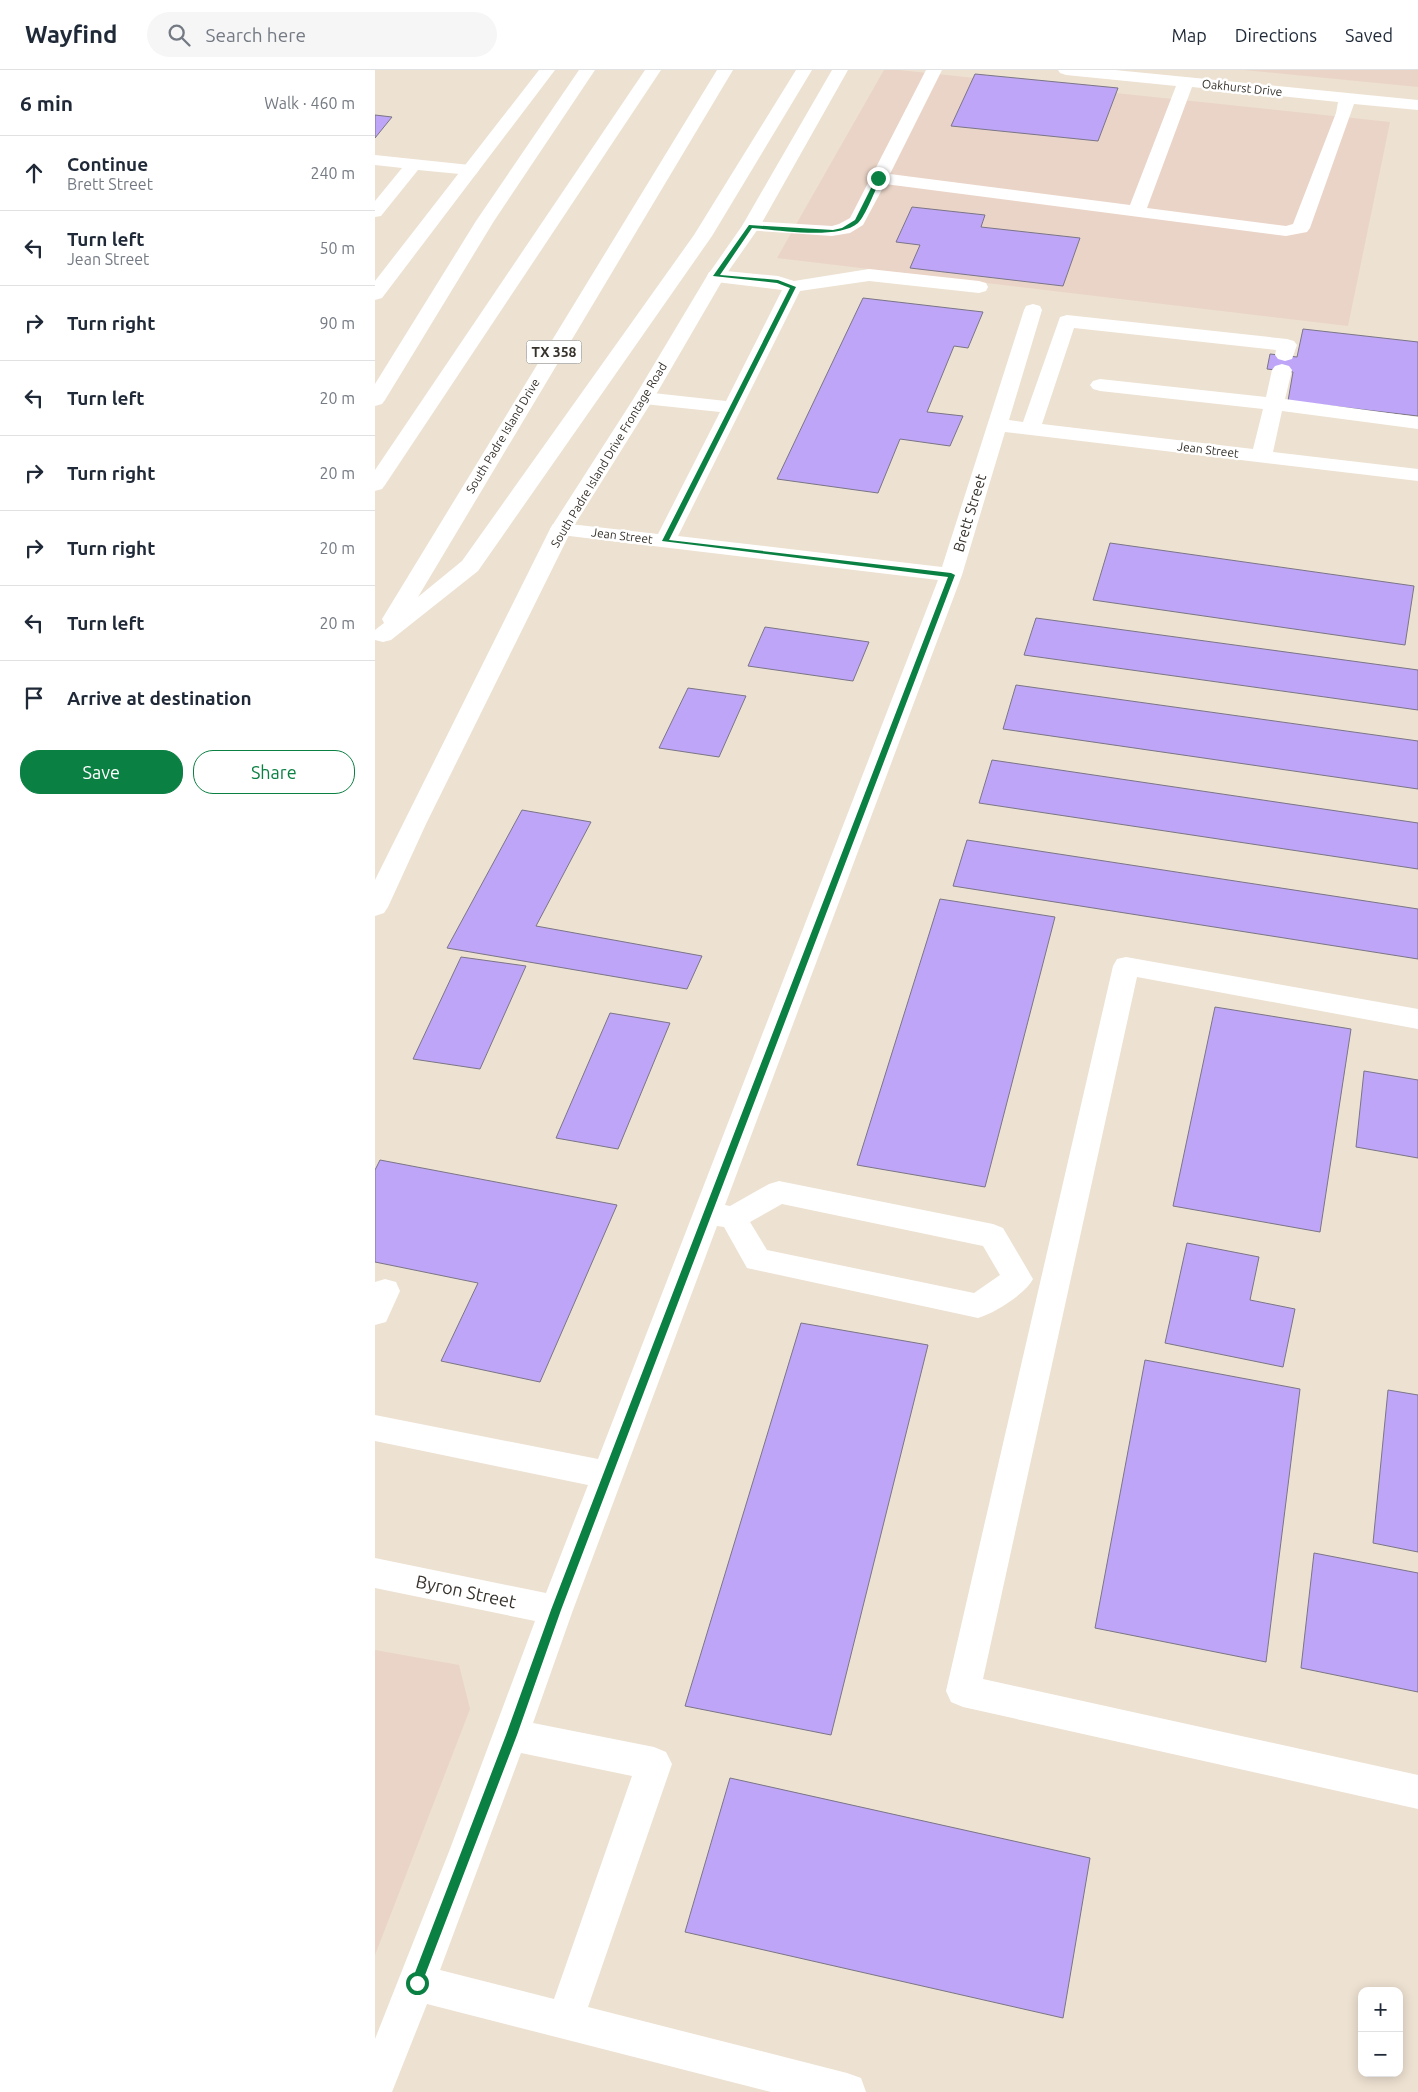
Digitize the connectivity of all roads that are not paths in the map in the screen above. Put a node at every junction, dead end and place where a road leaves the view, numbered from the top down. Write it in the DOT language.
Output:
graph roads {
  1 [pos="547,70"];
  2 [pos="587,70"];
  3 [pos="653,70"];
  4 [pos="725,70"];
  5 [pos="804,70"];
  6 [pos="840,70"];
  7 [pos="934,70"];
  8 [pos="1066,70"];
  9 [pos="1224,78"];
  10 [pos="1186,82"];
  11 [pos="1347,98"];
  12 [pos="1418,105"];
  13 [pos="375,160"];
  14 [pos="414,164"];
  15 [pos="470,170"];
  16 [pos="878,178"];
  17 [pos="375,212"];
  18 [pos="1136,212"];
  19 [pos="751,226"];
  20 [pos="716,276"];
  21 [pos="793,287"];
  22 [pos="979,287"];
  23 [pos="375,294"];
  24 [pos="1033,310"];
  25 [pos="1100,385"];
  26 [pos="644,398"];
  27 [pos="375,400"];
  28 [pos="1274,404"];
  29 [pos="733,408"];
  30 [pos="1418,423"];
  31 [pos="997,424"];
  32 [pos="1031,428"];
  33 [pos="1261,456"];
  34 [pos="1418,474"];
  35 [pos="375,485"];
  36 [pos="561,529"];
  37 [pos="665,541"];
  38 [pos="951,575"];
  39 [pos="379,641"];
  40 [pos="375,907"];
  41 [pos="1418,1019"];
  42 [pos="720,1216"];
  43 [pos="1018,1279"];
  44 [pos="1054,1285"];
  45 [pos="375,1428"];
  46 [pos="608,1476"];
  47 [pos="375,1573"];
  48 [pos="556,1610"];
  49 [pos="512,1735"];
  50 [pos="1418,1792"];
  51 [pos="417,1983"];
  52 [pos="565,2020"];
  53 [pos="375,2086"];
  54 [pos="831,2090"];
  1 -- 15 [label="main road"];
  2 -- 27 [label="main road"];
  3 -- 35 [label="main road"];
  4 -- 39 [label="main road, South Padre Island Drive / TX 358"];
  5 -- 39 [label="main road"];
  6 -- 19 [label="main road, South Padre Island Drive Frontage Road"];
  7 -- 16 [label="main road"];
  8 -- 10 [label="main road, Oakhurst Drive"];
  9 -- 10 [label="main road, Oakhurst Drive"];
  9 -- 11 [label="main road, Oakhurst Drive"];
  10 -- 18 [label="main road"];
  11 -- 12 [label="main road, Oakhurst Drive"];
  11 -- 18 [label="main road"];
  13 -- 14 [label="main road"];
  14 -- 15 [label="main road"];
  14 -- 17 [label="main road"];
  15 -- 23 [label="main road"];
  16 -- 18 [label="main road"];
  16 -- 19 [label="main road"];
  19 -- 20 [label="main road, South Padre Island Drive Frontage Road"];
  20 -- 21 [label="main road"];
  20 -- 26 [label="main road, South Padre Island Drive Frontage Road"];
  21 -- 22 [label="main road"];
  21 -- 29 [label="main road"];
  24 -- 31 [label="main road, Brett Street"];
  25 -- 28 [label="main road"];
  26 -- 29 [label="main road"];
  26 -- 36 [label="main road, South Padre Island Drive Frontage Road"];
  28 -- 30 [label="main road"];
  28 -- 32 [label="main road"];
  28 -- 33 [label="main road"];
  29 -- 37 [label="main road"];
  31 -- 32 [label="main road, Jean Street"];
  31 -- 38 [label="main road, Brett Street"];
  32 -- 33 [label="main road, Jean Street"];
  33 -- 34 [label="main road, Jean Street"];
  36 -- 37 [label="main road, Jean Street"];
  36 -- 40 [label="main road, South Padre Island Drive Frontage Road"];
  37 -- 38 [label="main road, Jean Street"];
  38 -- 42 [label="main road, Brett Street"];
  41 -- 44 [label="main road"];
  42 -- 43 [label="main road"];
  42 -- 43 [label="main road"];
  42 -- 46 [label="main road, Brett Street"];
  43 -- 44 [label="main road"];
  44 -- 50 [label="main road"];
  45 -- 46 [label="main road"];
  46 -- 48 [label="main road, Brett Street"];
  47 -- 48 [label="main road, Byron Street"];
  48 -- 49 [label="main road, Brett Street"];
  49 -- 51 [label="main road, Brett Street"];
  49 -- 52 [label="main road"];
  51 -- 52 [label="main road"];
  51 -- 53 [label="main road, Brett Street"];
  52 -- 54 [label="main road"];
}
